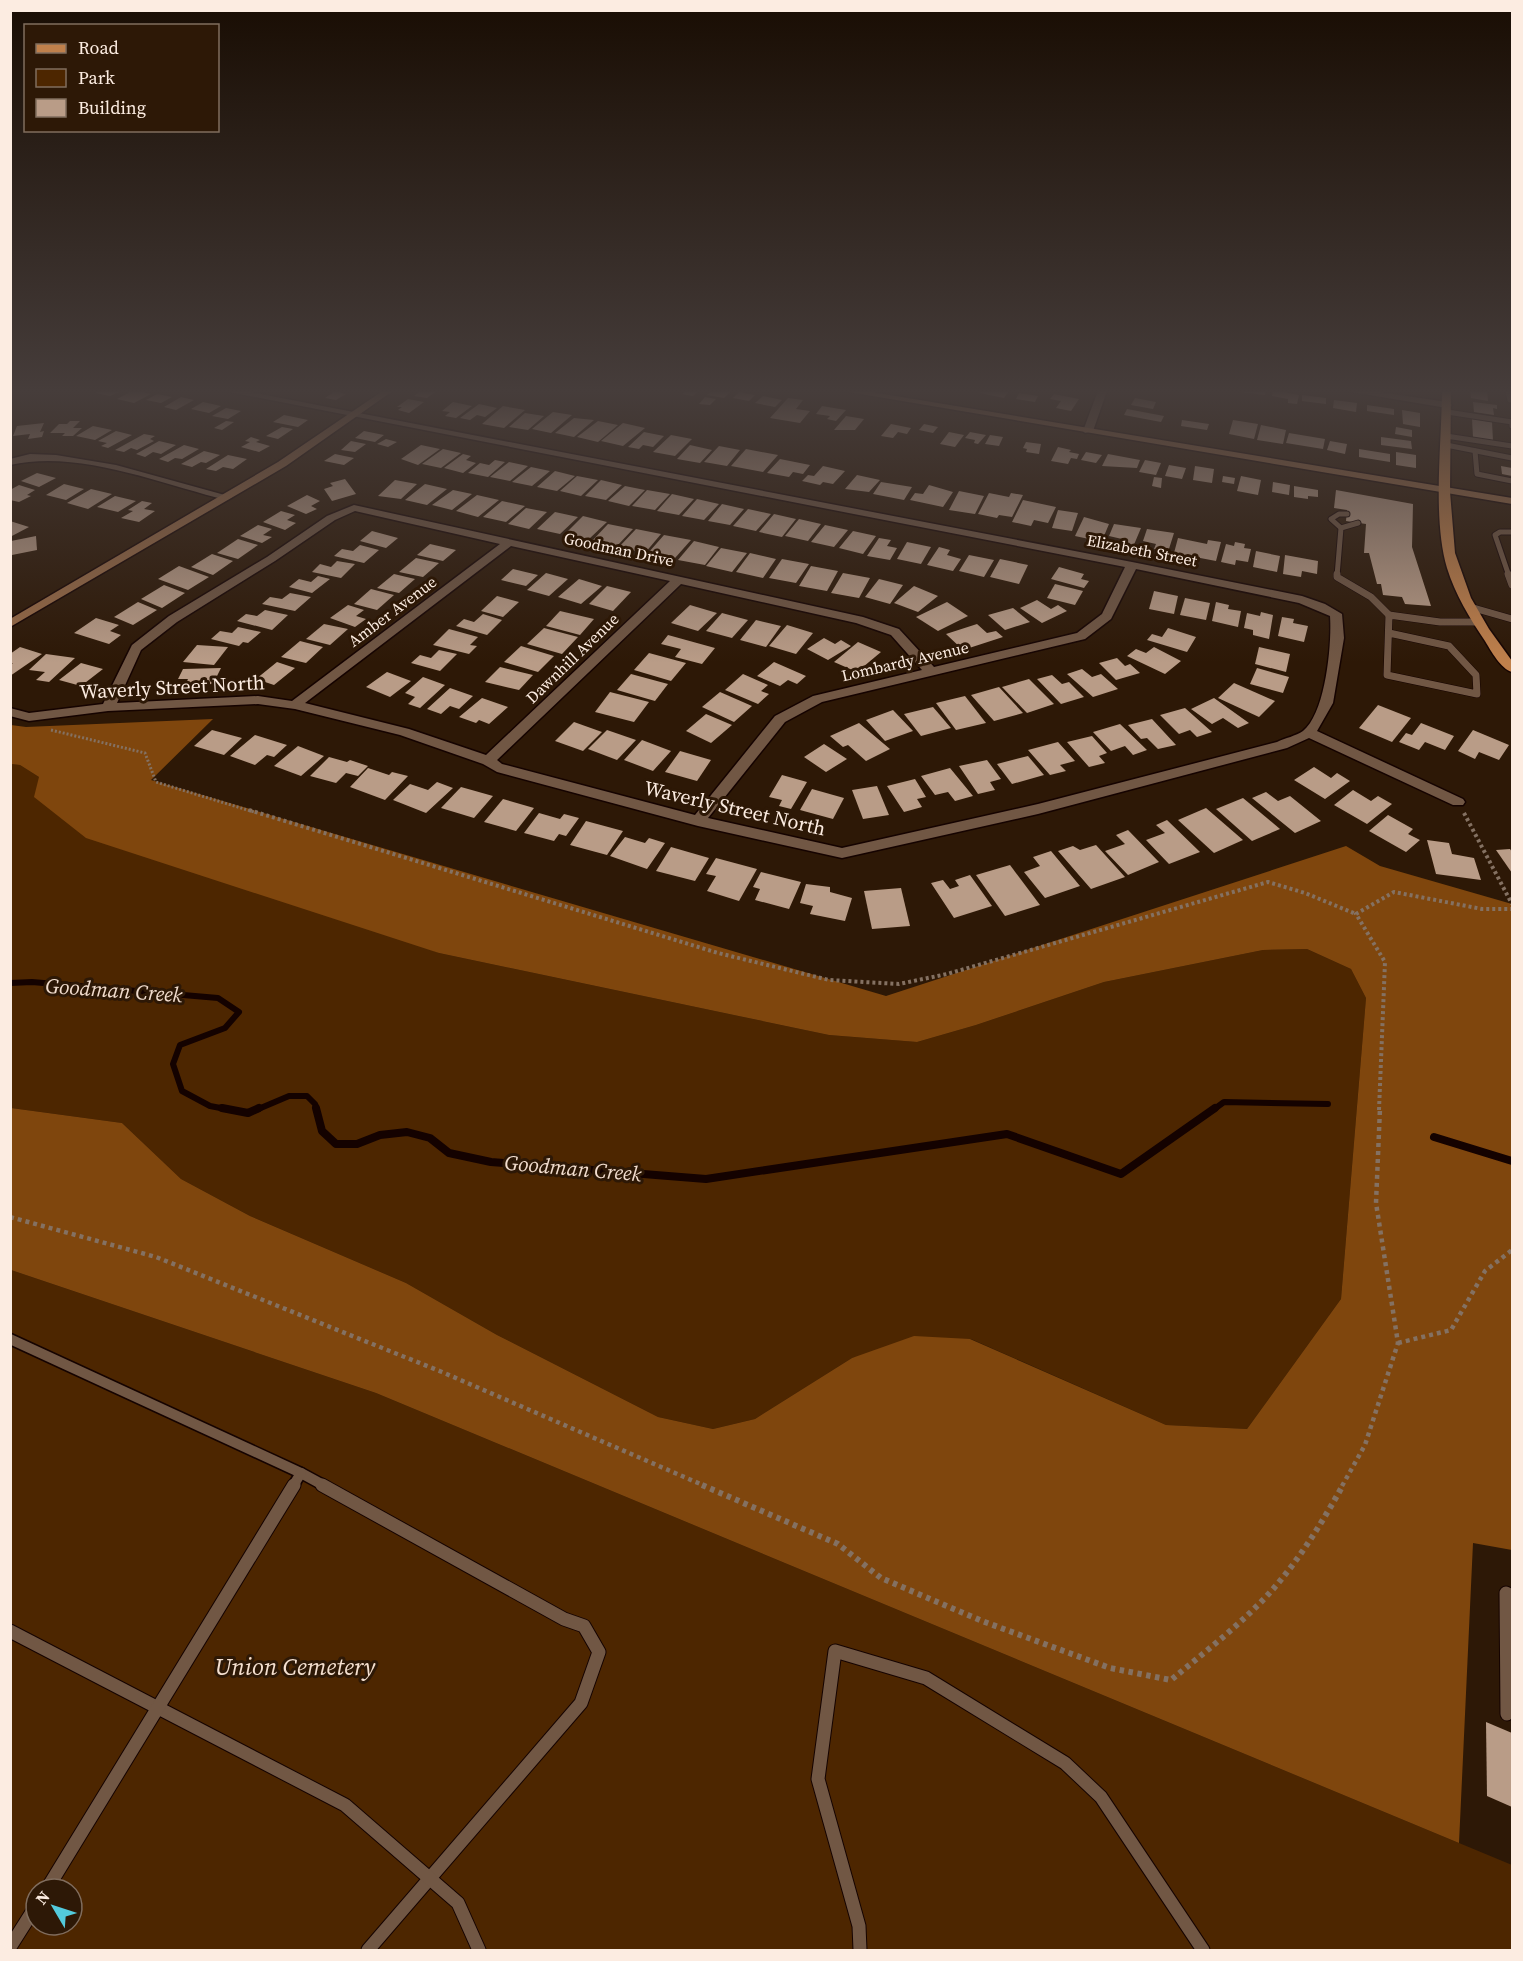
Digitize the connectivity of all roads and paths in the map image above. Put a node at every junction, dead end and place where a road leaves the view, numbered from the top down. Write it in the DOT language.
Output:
graph roads {
  1 [pos="158,480"];
  2 [pos="256,480"];
  3 [pos="684,480"];
  4 [pos="1382,480"];
  5 [pos="1445,480"];
  6 [pos="1445,490"];
  7 [pos="227,497"];
  8 [pos="1512,501"];
  9 [pos="1347,514"];
  10 [pos="1358,523"];
  11 [pos="1341,528"];
  12 [pos="1512,532"];
  13 [pos="508,543"];
  14 [pos="1132,565"];
  15 [pos="679,579"];
  16 [pos="1512,585"];
  17 [pos="1470,608"];
  18 [pos="1389,615"];
  19 [pos="1512,619"];
  20 [pos="1479,622"];
  21 [pos="10,624"];
  22 [pos="1389,633"];
  23 [pos="1512,668"];
  24 [pos="931,672"];
  25 [pos="295,705"];
  26 [pos="108,706"];
  27 [pos="10,712"];
  28 [pos="28,717"];
  29 [pos="1309,733"];
  30 [pos="488,761"];
  31 [pos="1458,802"];
  32 [pos="698,821"];
  33 [pos="1512,904"];
  34 [pos="1512,909"];
  35 [pos="1356,914"];
  36 [pos="10,1217"];
  37 [pos="1512,1250"];
  38 [pos="10,1340"];
  39 [pos="1398,1343"];
  40 [pos="301,1473"];
  41 [pos="1512,1596"];
  42 [pos="10,1631"];
  43 [pos="159,1708"];
  44 [pos="1507,1714"];
  45 [pos="53,1877"];
  46 [pos="430,1879"];
  47 [pos="24,1925"];
  48 [pos="10,1947"];
  49 [pos="368,1950"];
  50 [pos="479,1950"];
  51 [pos="860,1950"];
  52 [pos="1203,1950"];
  1 -- 7 [label="street"];
  2 -- 7 [label="main road"];
  3 -- 14 [label="street, Elizabeth Street"];
  4 -- 6 [label="main road"];
  5 -- 6 [label="main road"];
  6 -- 8 [label="main road"];
  6 -- 17 [label="main road"];
  7 -- 21 [label="main road"];
  9 -- 11 [label="lane"];
  10 -- 11 [label="lane"];
  11 -- 18 [label="lane"];
  12 -- 16 [label="lane"];
  13 -- 15 [label="street, Goodman Drive"];
  13 -- 25 [label="street, Amber Avenue"];
  13 -- 26 [label="street, Goodman Drive"];
  14 -- 24 [label="street, Lombardy Avenue"];
  14 -- 29 [label="street, Elizabeth Street"];
  15 -- 24 [label="street, Goodman Drive"];
  15 -- 30 [label="street, Dawnhill Avenue"];
  17 -- 19 [label="lane"];
  17 -- 20 [label="main road"];
  18 -- 20 [label="lane"];
  18 -- 22 [label="lane"];
  20 -- 23 [label="main road"];
  22 -- 22 [label="lane"];
  24 -- 32 [label="street, Lombardy Avenue"];
  25 -- 26 [label="street, Waverly Street North"];
  25 -- 30 [label="street, Waverly Street North"];
  26 -- 28 [label="street, Waverly Street North"];
  27 -- 28 [label="street, Waverly Street North"];
  28 -- 35 [label="path"];
  29 -- 31 [label="street"];
  29 -- 32 [label="street, Waverly Street North"];
  30 -- 32 [label="street, Waverly Street North"];
  31 -- 33 [label="path"];
  34 -- 35 [label="path"];
  35 -- 39 [label="path"];
  36 -- 39 [label="path"];
  37 -- 39 [label="path"];
  38 -- 40 [label="lane"];
  40 -- 43 [label="lane"];
  40 -- 46 [label="lane"];
  41 -- 44 [label="lane"];
  42 -- 43 [label="lane"];
  43 -- 45 [label="lane"];
  43 -- 46 [label="lane"];
  46 -- 49 [label="lane"];
  46 -- 50 [label="lane"];
  47 -- 48 [label="lane"];
  51 -- 52 [label="lane"];
}
